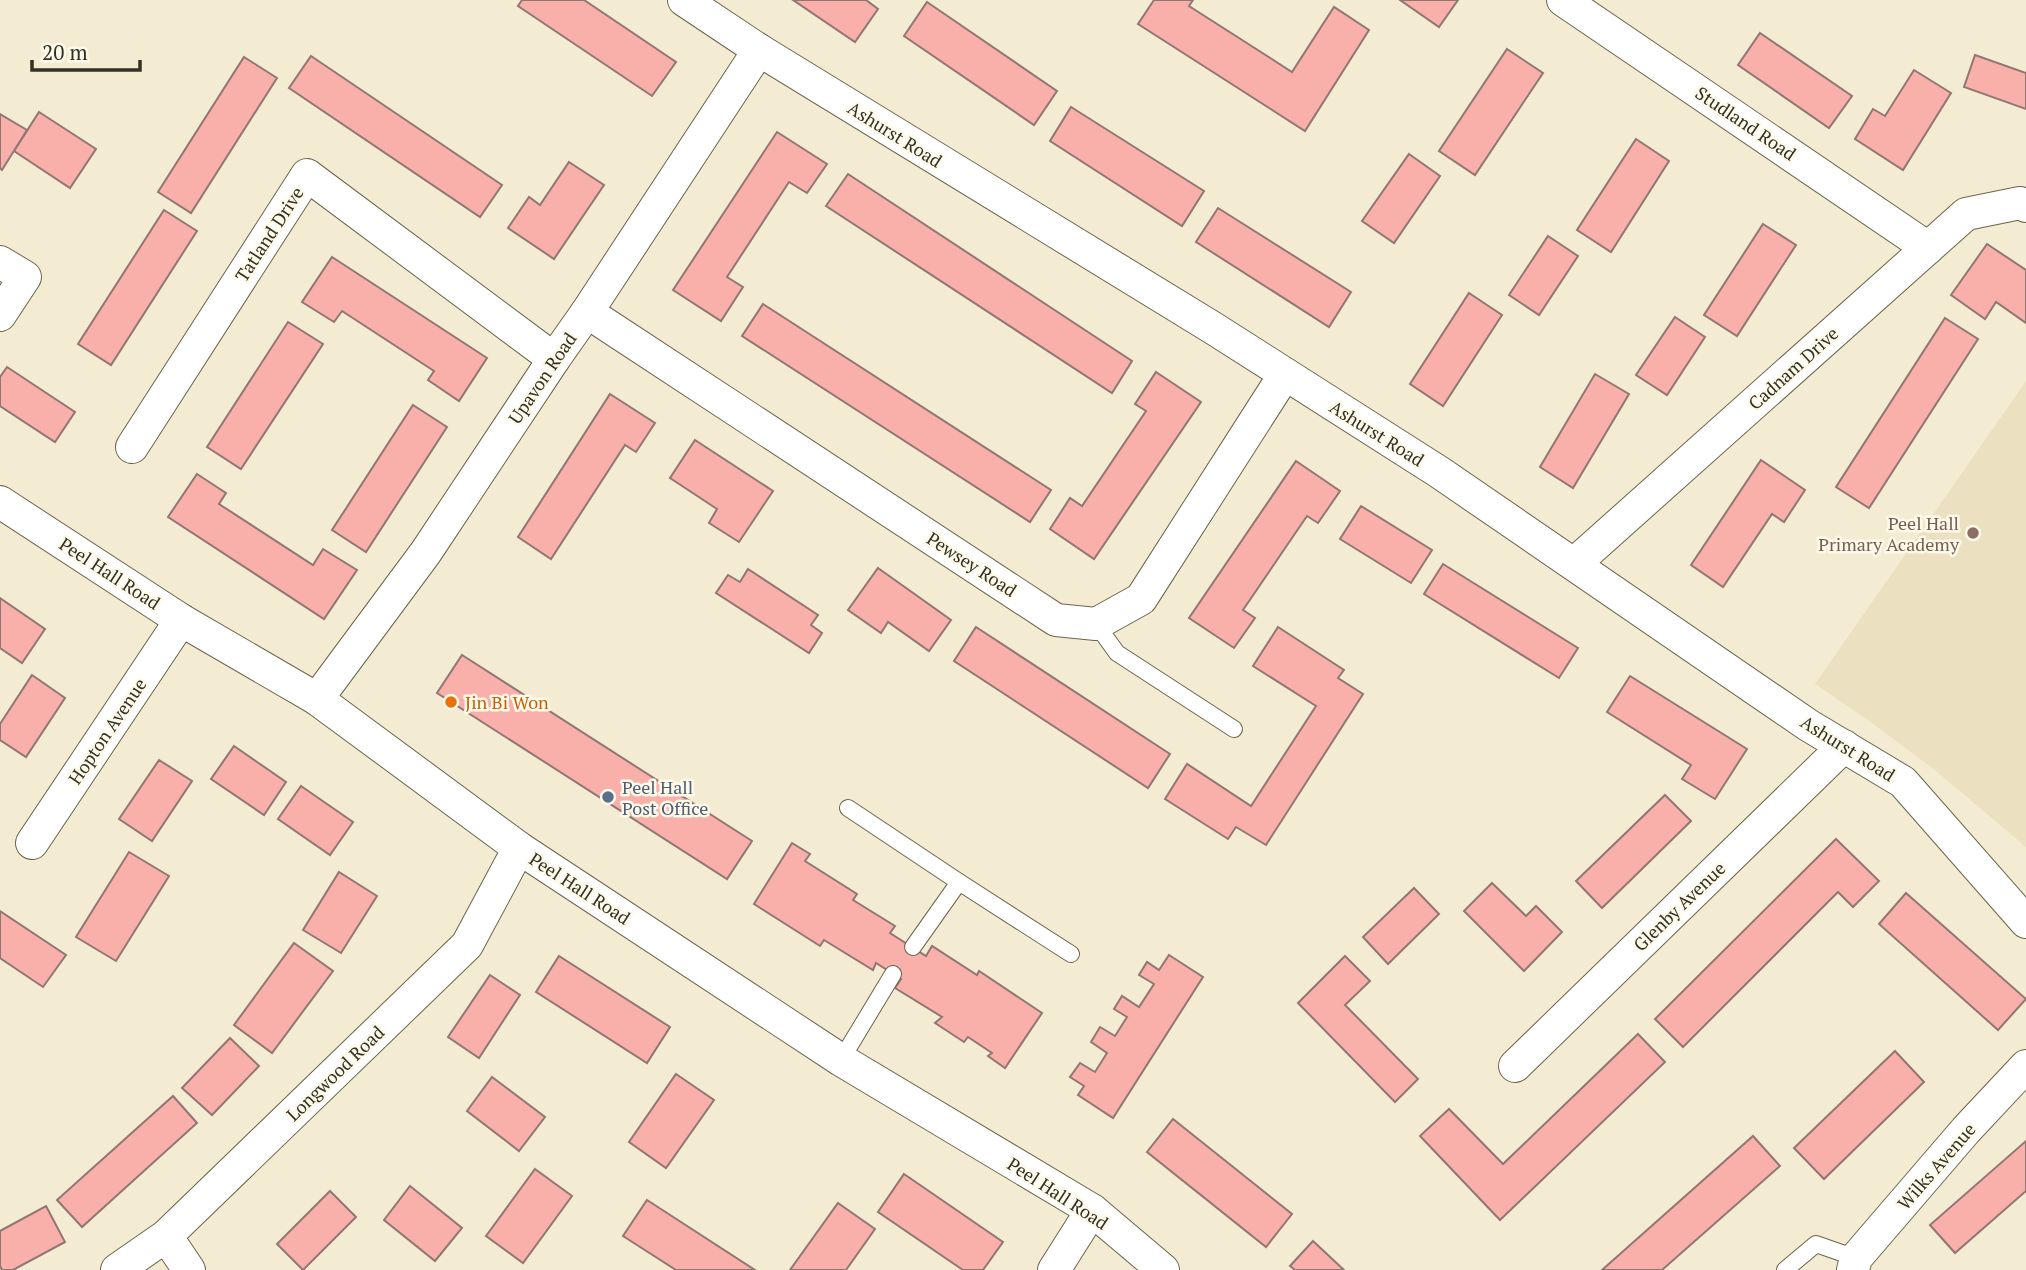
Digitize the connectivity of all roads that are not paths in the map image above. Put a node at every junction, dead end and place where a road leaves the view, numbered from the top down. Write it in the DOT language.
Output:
graph roads {
  1 [pos="684,0"];
  2 [pos="1563,0"];
  3 [pos="759,50"];
  4 [pos="2026,206"];
  5 [pos="1928,248"];
  6 [pos="0,262"];
  7 [pos="587,312"];
  8 [pos="0,314"];
  9 [pos="554,359"];
  10 [pos="1285,374"];
  11 [pos="132,447"];
  12 [pos="0,502"];
  13 [pos="1574,564"];
  14 [pos="181,620"];
  15 [pos="1096,624"];
  16 [pos="317,699"];
  17 [pos="1234,729"];
  18 [pos="1844,746"];
  19 [pos="848,808"];
  20 [pos="32,843"];
  21 [pos="519,848"];
  22 [pos="959,882"];
  23 [pos="2026,922"];
  24 [pos="913,947"];
  25 [pos="1071,954"];
  26 [pos="893,974"];
  27 [pos="841,1060"];
  28 [pos="1515,1066"];
  29 [pos="2026,1066"];
  30 [pos="1092,1210"];
  31 [pos="166,1236"];
  32 [pos="1855,1264"];
  33 [pos="117,1270"];
  34 [pos="190,1270"];
  35 [pos="1054,1270"];
  36 [pos="1163,1270"];
  37 [pos="1785,1270"];
  1 -- 3 [label="street, Ashurst Road"];
  2 -- 5 [label="street, Studland Road"];
  3 -- 7 [label="street, Upavon Road"];
  3 -- 10 [label="street, Ashurst Road"];
  4 -- 5 [label="street, Cadnam Drive"];
  5 -- 13 [label="street, Cadnam Drive"];
  6 -- 8 [label="street"];
  7 -- 9 [label="street, Upavon Road"];
  7 -- 15 [label="street, Pewsey Road"];
  9 -- 11 [label="street, Tatland Drive"];
  9 -- 16 [label="street, Upavon Road"];
  10 -- 13 [label="street, Ashurst Road"];
  10 -- 15 [label="street"];
  12 -- 14 [label="street, Peel Hall Road"];
  13 -- 18 [label="street, Ashurst Road"];
  14 -- 16 [label="street, Peel Hall Road"];
  14 -- 20 [label="street, Hopton Avenue"];
  15 -- 17 [label="lane"];
  16 -- 21 [label="street, Peel Hall Road"];
  18 -- 23 [label="street, Ashurst Road"];
  18 -- 28 [label="street, Glenby Avenue"];
  19 -- 22 [label="lane"];
  21 -- 27 [label="street, Peel Hall Road"];
  21 -- 31 [label="street, Longwood Road"];
  22 -- 24 [label="lane"];
  22 -- 25 [label="lane"];
  26 -- 27 [label="lane"];
  27 -- 30 [label="street, Peel Hall Road"];
  29 -- 32 [label="street, Wilks Avenue"];
  30 -- 35 [label="street"];
  30 -- 36 [label="street, Peel Hall Road"];
  31 -- 33 [label="street, Longwood Road"];
  31 -- 34 [label="street"];
  32 -- 37 [label="lane"];
}
